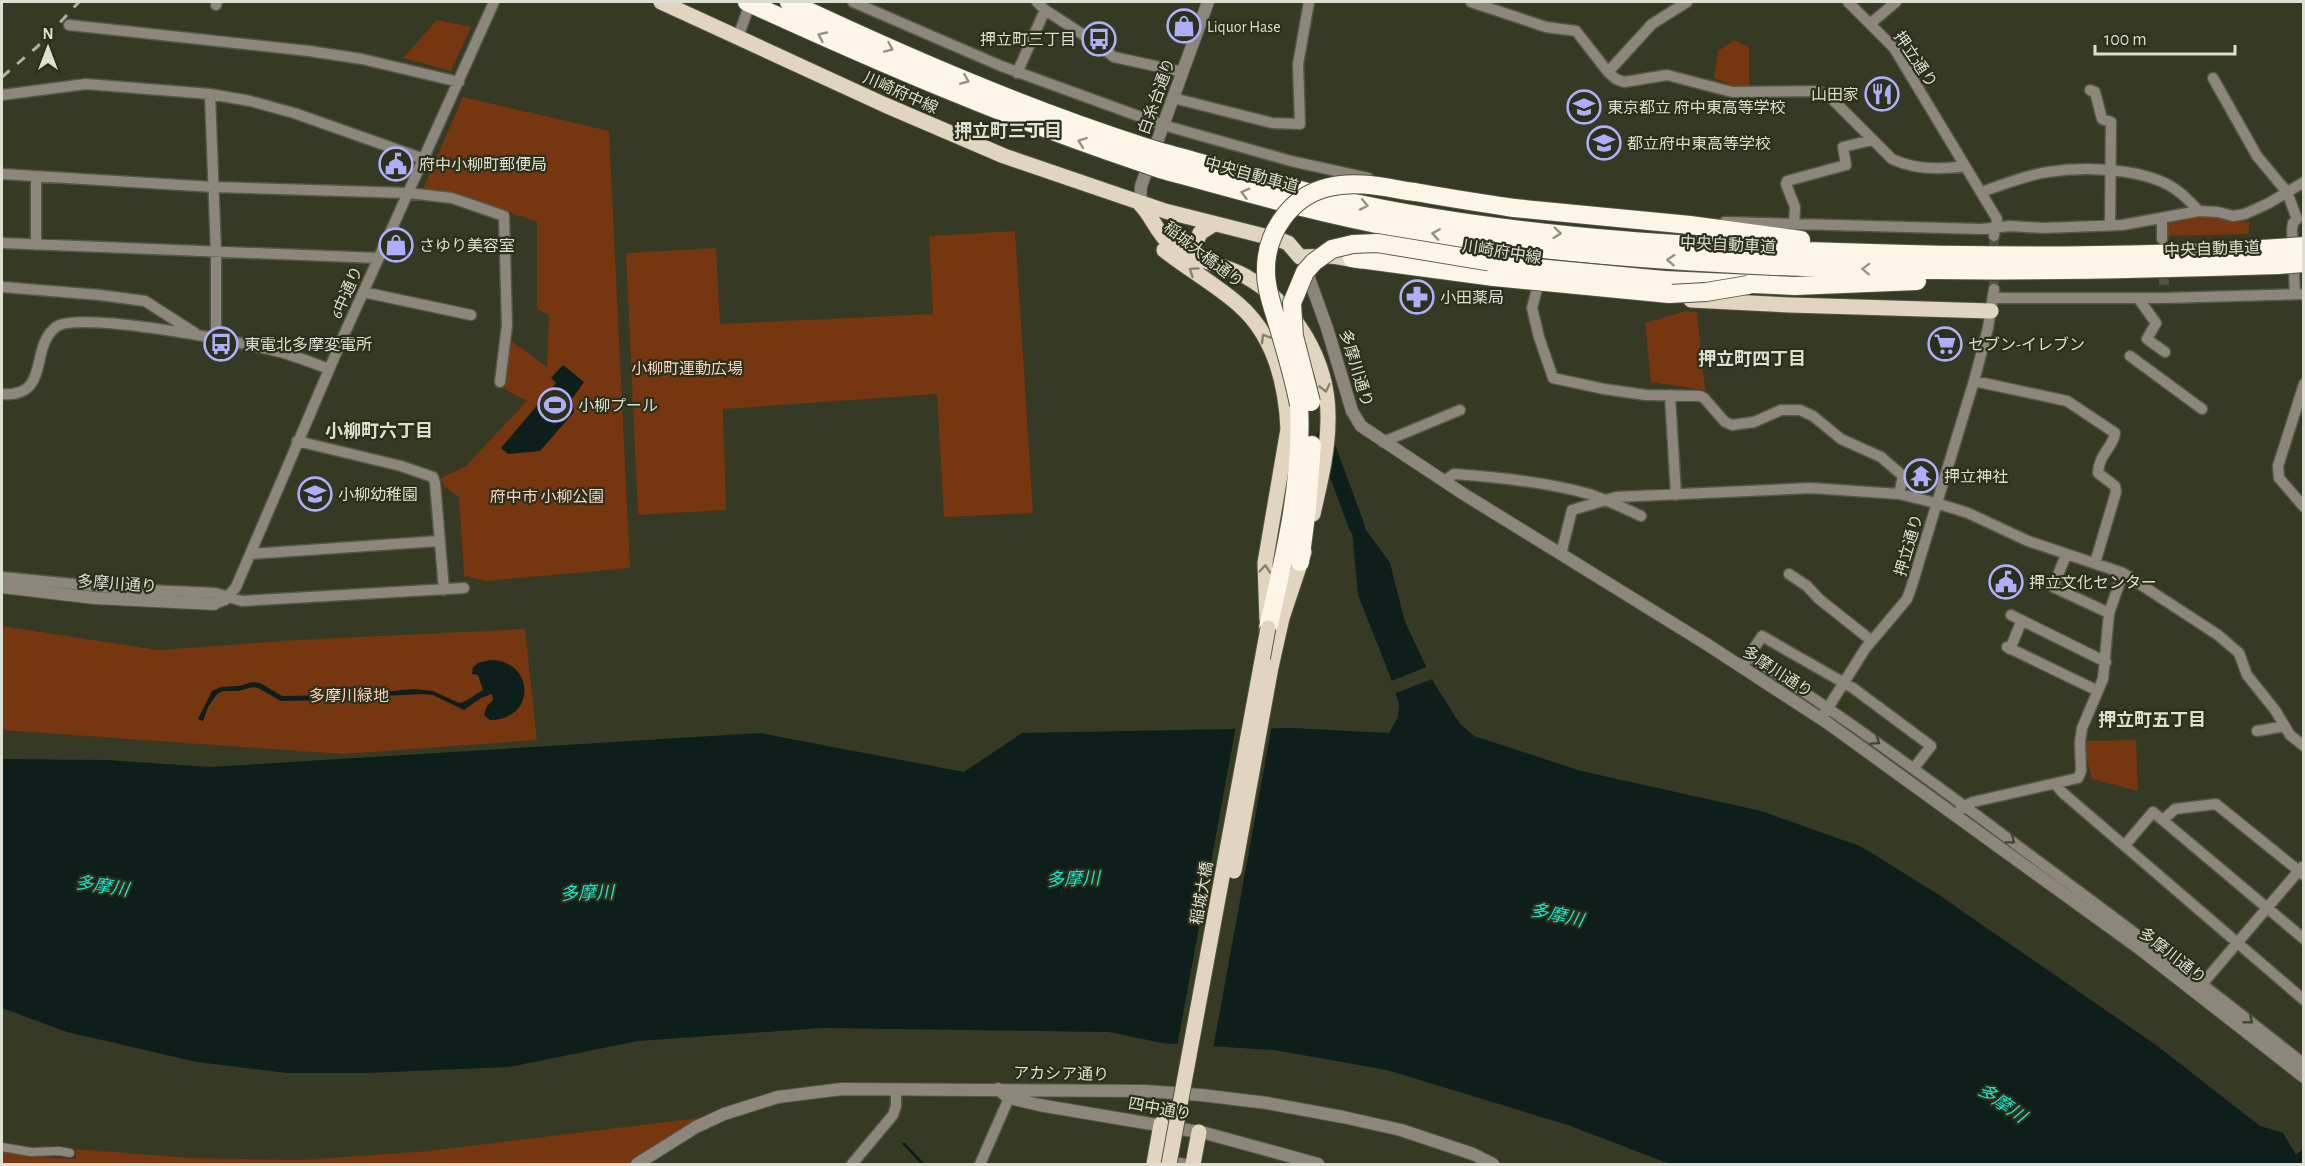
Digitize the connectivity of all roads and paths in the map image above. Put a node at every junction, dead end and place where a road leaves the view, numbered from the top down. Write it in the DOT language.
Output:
graph roads {
  1 [pos="494,2"];
  2 [pos="661,2"];
  3 [pos="789,2"];
  4 [pos="853,2"];
  5 [pos="1208,2"];
  6 [pos="1309,2"];
  7 [pos="1471,2"];
  8 [pos="1686,2"];
  9 [pos="1848,2"];
  10 [pos="1896,2"];
  11 [pos="1041,6"];
  12 [pos="747,7"];
  13 [pos="1870,23"];
  14 [pos="69,25"];
  15 [pos="738,38"];
  16 [pos="1183,72"];
  17 [pos="1608,72"];
  18 [pos="1017,73"];
  19 [pos="2213,78"];
  20 [pos="459,82"];
  21 [pos="2090,90"];
  22 [pos="210,94"];
  23 [pos="2,95"];
  24 [pos="1173,98"];
  25 [pos="1163,125"];
  26 [pos="1872,140"];
  27 [pos="1140,153"];
  28 [pos="424,159"];
  29 [pos="1965,166"];
  30 [pos="2109,170"];
  31 [pos="2,174"];
  32 [pos="36,176"];
  33 [pos="2304,182"];
  34 [pos="213,187"];
  35 [pos="1981,192"];
  36 [pos="2287,192"];
  37 [pos="408,193"];
  38 [pos="1140,204"];
  39 [pos="2199,212"];
  40 [pos="2162,218"];
  41 [pos="1214,224"];
  42 [pos="1794,225"];
  43 [pos="2110,225"];
  44 [pos="1995,231"];
  45 [pos="2162,239"];
  46 [pos="2,243"];
  47 [pos="36,245"];
  48 [pos="2304,246"];
  49 [pos="216,253"];
  50 [pos="1198,257"];
  51 [pos="1300,257"];
  52 [pos="2270,257"];
  53 [pos="378,258"];
  54 [pos="1352,258"];
  55 [pos="2304,263"];
  56 [pos="1748,285"];
  57 [pos="2164,285"];
  58 [pos="2,287"];
  59 [pos="1537,289"];
  60 [pos="1601,289"];
  61 [pos="363,292"];
  62 [pos="2299,294"];
  63 [pos="2138,298"];
  64 [pos="2165,298"];
  65 [pos="1993,299"];
  66 [pos="471,315"];
  67 [pos="198,334"];
  68 [pos="216,339"];
  69 [pos="2165,352"];
  70 [pos="2130,356"];
  71 [pos="329,369"];
  72 [pos="1974,381"];
  73 [pos="501,382"];
  74 [pos="2304,384"];
  75 [pos="2,394"];
  76 [pos="1670,395"];
  77 [pos="2202,409"];
  78 [pos="1460,410"];
  79 [pos="297,441"];
  80 [pos="1383,442"];
  81 [pos="1444,481"];
  82 [pos="1899,494"];
  83 [pos="1676,495"];
  84 [pos="1605,500"];
  85 [pos="1936,503"];
  86 [pos="2304,507"];
  87 [pos="1641,516"];
  88 [pos="439,540"];
  89 [pos="250,554"];
  90 [pos="1561,554"];
  91 [pos="2066,555"];
  92 [pos="1300,562"];
  93 [pos="2095,563"];
  94 [pos="2123,573"];
  95 [pos="1789,574"];
  96 [pos="2,577"];
  97 [pos="2,587"];
  98 [pos="464,588"];
  99 [pos="444,590"];
  100 [pos="229,597"];
  101 [pos="214,604"];
  102 [pos="2109,613"];
  103 [pos="2011,615"];
  104 [pos="2022,620"];
  105 [pos="1273,630"];
  106 [pos="1872,641"];
  107 [pos="1745,662"];
  108 [pos="2106,662"];
  109 [pos="1845,682"];
  110 [pos="2098,691"];
  111 [pos="1828,707"];
  112 [pos="1821,719"];
  113 [pos="2285,726"];
  114 [pos="2258,731"];
  115 [pos="2304,746"];
  116 [pos="1914,768"];
  117 [pos="2055,784"];
  118 [pos="1960,810"];
  119 [pos="2163,820"];
  120 [pos="2124,845"];
  121 [pos="2302,871"];
  122 [pos="2267,908"];
  123 [pos="2304,939"];
  124 [pos="2238,943"];
  125 [pos="2203,983"];
  126 [pos="2304,1000"];
  127 [pos="2304,1064"];
  128 [pos="2304,1077"];
  129 [pos="896,1089"];
  130 [pos="998,1089"];
  131 [pos="1009,1098"];
  132 [pos="1161,1124"];
  133 [pos="1199,1132"];
  134 [pos="2,1148"];
  135 [pos="70,1153"];
  136 [pos="637,1164"];
  137 [pos="852,1164"];
  138 [pos="980,1164"];
  139 [pos="1159,1164"];
  140 [pos="1179,1164"];
  141 [pos="1184,1164"];
  142 [pos="1193,1164"];
  143 [pos="1318,1164"];
  144 [pos="1493,1164"];
  1 -- 20 [label="street, 6中通り"];
  2 -- 15 [label="main road, 川崎府中線"];
  3 -- 27 [label="highway, one-way"];
  4 -- 18 [label="street"];
  5 -- 16 [label="street, 白糸台通り"];
  6 -- 24 [label="street"];
  7 -- 17 [label="street"];
  8 -- 17 [label="street"];
  9 -- 13 [label="street, 押立通り"];
  10 -- 13 [label="street"];
  11 -- 16 [label="street"];
  11 -- 18 [label="street"];
  12 -- 15 [label="street"];
  27 -- 12 [label="highway, one-way"];
  13 -- 29 [label="street, 押立通り"];
  14 -- 20 [label="street"];
  15 -- 38 [label="main road, 川崎府中線"];
  16 -- 24 [label="street, 白糸台通り"];
  17 -- 26 [label="street"];
  18 -- 25 [label="street"];
  19 -- 36 [label="street"];
  20 -- 28 [label="street, 6中通り"];
  21 -- 30 [label="street"];
  22 -- 23 [label="street"];
  22 -- 28 [label="street"];
  22 -- 34 [label="street"];
  24 -- 25 [label="street, 白糸台通り"];
  25 -- 38 [label="street, 白糸台通り"];
  25 -- 42 [label="street"];
  26 -- 29 [label="street"];
  26 -- 42 [label="street"];
  27 -- 52 [label="highway, 中央自動車道, bridge"];
  28 -- 37 [label="street, 6中通り"];
  29 -- 35 [label="street, 押立通り"];
  30 -- 35 [label="street"];
  30 -- 39 [label="street"];
  30 -- 43 [label="street"];
  31 -- 32 [label="street"];
  32 -- 34 [label="street"];
  32 -- 47 [label="street"];
  33 -- 36 [label="street"];
  34 -- 37 [label="street"];
  34 -- 49 [label="street"];
  35 -- 44 [label="street, 押立通り"];
  36 -- 39 [label="street"];
  36 -- 62 [label="street"];
  37 -- 53 [label="street, 6中通り"];
  37 -- 73 [label="street"];
  38 -- 41 [label="main road, 川崎府中線"];
  38 -- 50 [label="main road, 稲城大橋通り"];
  105 -- 38 [label="main road, 稲城大橋通り, one-way"];
  39 -- 40 [label="street"];
  40 -- 43 [label="street"];
  40 -- 45 [label="street"];
  41 -- 50 [label="main road"];
  41 -- 51 [label="main road, 川崎府中線"];
  42 -- 44 [label="street"];
  43 -- 44 [label="street"];
  46 -- 47 [label="street"];
  47 -- 49 [label="street"];
  48 -- 52 [label="highway, 中央自動車道, bridge"];
  49 -- 53 [label="street"];
  49 -- 68 [label="street"];
  50 -- 92 [label="main road, 稲城大橋通り, one-way"];
  51 -- 54 [label="main road, 川崎府中線"];
  51 -- 60 [label="main road, 川崎府中線"];
  51 -- 80 [label="street, 多摩川通り"];
  52 -- 55 [label="highway, 中央自動車道, bridge"];
  52 -- 56 [label="highway, one-way"];
  52 -- 105 [label="highway, bridge"];
  53 -- 61 [label="street, 6中通り"];
  54 -- 56 [label="highway, bridge"];
  54 -- 59 [label="main road, 川崎府中線"];
  56 -- 92 [label="highway, bridge"];
  57 -- 64 [label="street"];
  58 -- 67 [label="street"];
  59 -- 60 [label="main road, 川崎府中線"];
  59 -- 76 [label="street"];
  60 -- 65 [label="main road, 川崎府中線"];
  61 -- 66 [label="street"];
  61 -- 71 [label="street, 6中通り"];
  62 -- 64 [label="street"];
  63 -- 64 [label="street"];
  63 -- 65 [label="street"];
  63 -- 69 [label="street"];
  65 -- 72 [label="street, 押立通り"];
  67 -- 68 [label="street"];
  67 -- 75 [label="street"];
  68 -- 71 [label="street"];
  70 -- 77 [label="street"];
  71 -- 79 [label="street, 6中通り"];
  72 -- 85 [label="street, 押立通り"];
  72 -- 93 [label="street"];
  74 -- 86 [label="street"];
  76 -- 82 [label="street"];
  76 -- 83 [label="street"];
  78 -- 80 [label="street"];
  79 -- 88 [label="street"];
  79 -- 89 [label="street, 6中通り"];
  80 -- 81 [label="street, 多摩川通り"];
  81 -- 84 [label="street"];
  81 -- 90 [label="street, 多摩川通り"];
  82 -- 83 [label="street"];
  82 -- 85 [label="street"];
  83 -- 84 [label="street"];
  84 -- 87 [label="street"];
  84 -- 90 [label="street"];
  85 -- 91 [label="street"];
  85 -- 106 [label="street, 押立通り"];
  88 -- 89 [label="street"];
  88 -- 99 [label="street"];
  89 -- 100 [label="street, 6中通り"];
  90 -- 107 [label="street, 多摩川通り"];
  91 -- 93 [label="street"];
  91 -- 102 [label="street"];
  92 -- 105 [label="main road, 稲城大橋通り"];
  93 -- 94 [label="street"];
  94 -- 102 [label="street"];
  94 -- 113 [label="street"];
  95 -- 106 [label="street"];
  96 -- 100 [label="street"];
  97 -- 101 [label="street, 多摩川通り"];
  98 -- 99 [label="street"];
  99 -- 100 [label="street"];
  100 -- 101 [label="street, 多摩川通り"];
  102 -- 108 [label="street"];
  103 -- 104 [label="street"];
  104 -- 108 [label="street"];
  104 -- 110 [label="street"];
  105 -- 139 [label="main road, 稲城大橋, bridge"];
  105 -- 140 [label="main road, 稲城大橋, bridge"];
  106 -- 109 [label="street, 押立通り"];
  107 -- 109 [label="street"];
  107 -- 111 [label="street"];
  107 -- 112 [label="street, 多摩川通り"];
  108 -- 110 [label="street"];
  109 -- 111 [label="street, 押立通り"];
  109 -- 116 [label="street"];
  110 -- 117 [label="street"];
  111 -- 112 [label="street, 押立通り"];
  111 -- 116 [label="street, one-way"];
  112 -- 118 [label="street, 多摩川通り"];
  113 -- 114 [label="street"];
  113 -- 115 [label="street"];
  116 -- 118 [label="street"];
  117 -- 118 [label="street"];
  117 -- 120 [label="street"];
  118 -- 125 [label="street, one-way"];
  118 -- 128 [label="street, 多摩川通り"];
  119 -- 120 [label="street"];
  119 -- 121 [label="street"];
  119 -- 122 [label="street"];
  120 -- 124 [label="street"];
  121 -- 122 [label="street"];
  122 -- 123 [label="street"];
  122 -- 124 [label="street"];
  124 -- 125 [label="street"];
  124 -- 126 [label="street"];
  125 -- 127 [label="street, one-way"];
  129 -- 130 [label="street, アカシア通り"];
  129 -- 136 [label="street, アカシア通り"];
  129 -- 137 [label="street"];
  130 -- 131 [label="street, 四中通り"];
  130 -- 144 [label="street, アカシア通り"];
  131 -- 132 [label="street, 四中通り"];
  131 -- 138 [label="street"];
  132 -- 133 [label="street, 四中通り"];
  132 -- 139 [label="main road"];
  133 -- 142 [label="main road"];
  133 -- 143 [label="street, 四中通り"];
  134 -- 135 [label="street"];
  139 -- 141 [label="street"];
}
